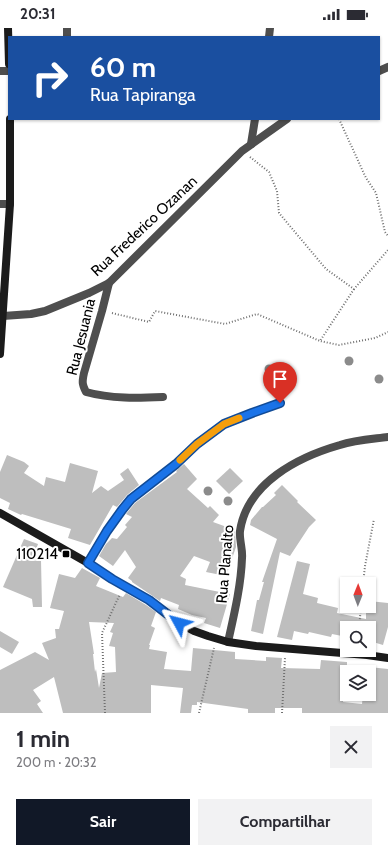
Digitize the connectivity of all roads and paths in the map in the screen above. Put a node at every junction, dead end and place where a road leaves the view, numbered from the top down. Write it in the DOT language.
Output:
graph roads {
  1 [pos="10,120"];
  2 [pos="255,120"];
  3 [pos="286,120"];
  4 [pos="339,120"];
  5 [pos="251,144"];
  6 [pos="242,151"];
  7 [pos="0,204"];
  8 [pos="10,204"];
  9 [pos="388,236"];
  10 [pos="388,250"];
  11 [pos="109,283"];
  12 [pos="354,289"];
  13 [pos="102,311"];
  14 [pos="2,316"];
  15 [pos="388,332"];
  16 [pos="320,341"];
  17 [pos="0,354"];
  18 [pos="163,397"];
  19 [pos="280,403"];
  20 [pos="388,437"];
  21 [pos="0,513"];
  22 [pos="374,519"];
  23 [pos="88,563"];
  24 [pos="363,577"];
  25 [pos="123,585"];
  26 [pos="216,639"];
  27 [pos="228,642"];
  28 [pos="285,648"];
  29 [pos="388,658"];
  30 [pos="105,713"];
  31 [pos="199,713"];
  32 [pos="282,713"];
  1 -- 8 [label="street"];
  2 -- 5 [label="street"];
  3 -- 5 [label="street, Rua Frederico Ozanan"];
  4 -- 9 [label="path"];
  5 -- 6 [label="street, Rua Frederico Ozanan"];
  6 -- 11 [label="street, Rua Frederico Ozanan"];
  6 -- 12 [label="path"];
  7 -- 8 [label="street"];
  8 -- 14 [label="street"];
  10 -- 12 [label="path"];
  11 -- 13 [label="street, Rua Jesuania"];
  11 -- 14 [label="street, Rua Frederico Ozanan"];
  12 -- 16 [label="path"];
  13 -- 16 [label="path"];
  13 -- 18 [label="street, Rua Jesuania"];
  14 -- 17 [label="street"];
  15 -- 16 [label="path"];
  19 -- 23 [label="street"];
  20 -- 27 [label="street, Rua Planalto"];
  21 -- 23 [label="street"];
  22 -- 24 [label="path"];
  23 -- 25 [label="street"];
  25 -- 26 [label="street"];
  25 -- 30 [label="path"];
  26 -- 27 [label="street"];
  26 -- 31 [label="path"];
  27 -- 28 [label="street"];
  28 -- 29 [label="street"];
  28 -- 32 [label="path"];
}
